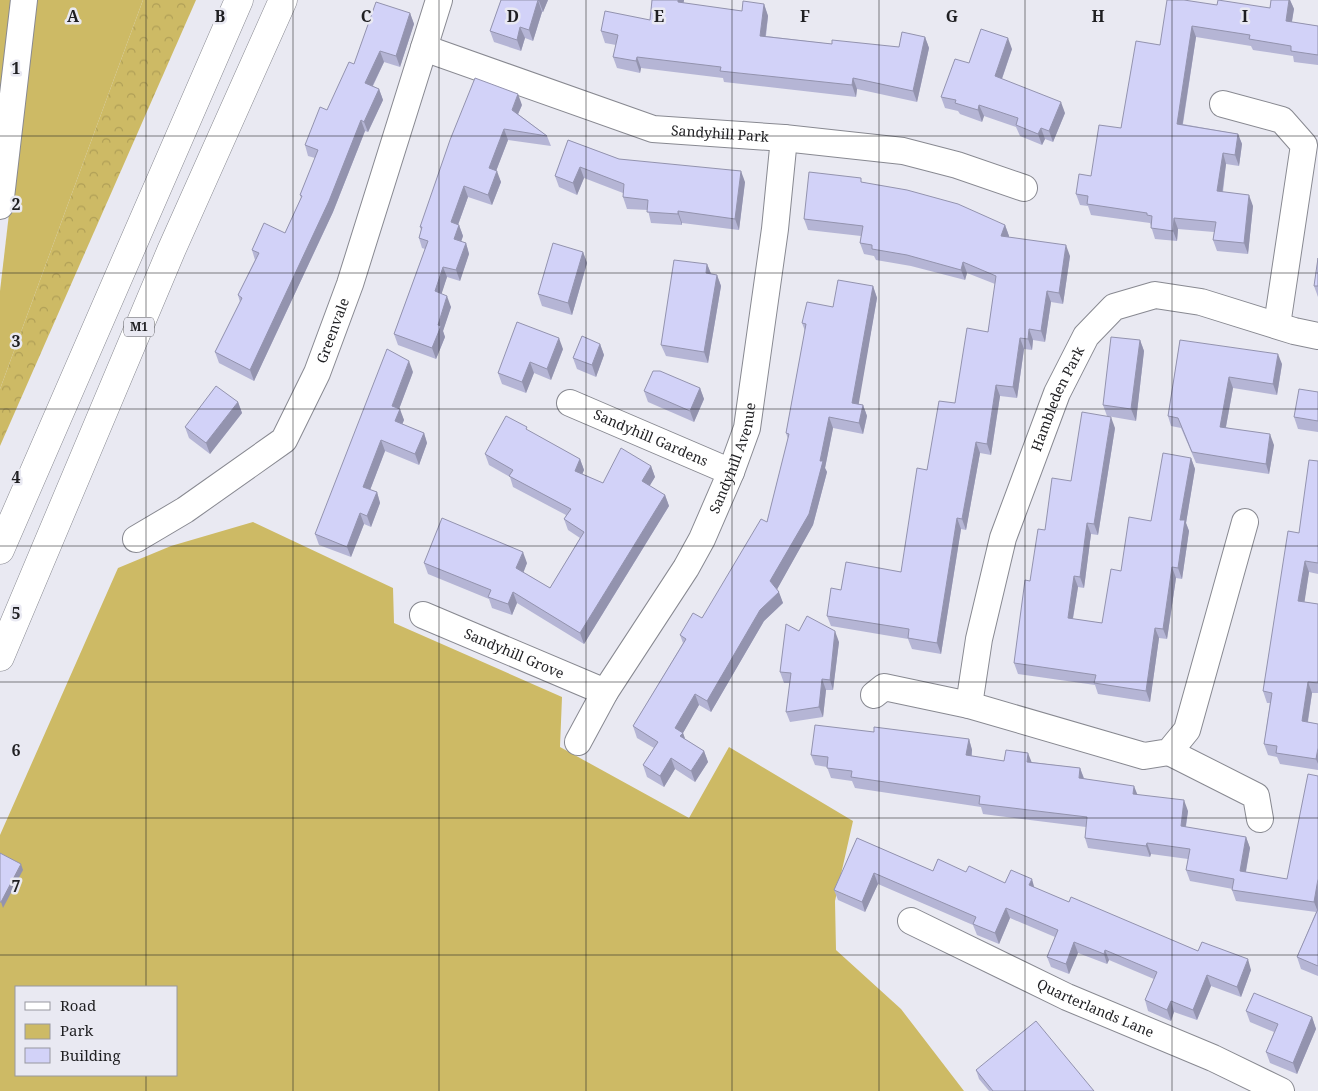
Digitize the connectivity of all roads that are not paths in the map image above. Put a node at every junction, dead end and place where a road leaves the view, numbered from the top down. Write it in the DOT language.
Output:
graph roads {
  1 [pos="24,0"];
  2 [pos="240,0"];
  3 [pos="283,0"];
  4 [pos="439,0"];
  5 [pos="424,48"];
  6 [pos="1224,104"];
  7 [pos="784,138"];
  8 [pos="1024,188"];
  9 [pos="0,206"];
  10 [pos="1276,325"];
  11 [pos="1318,336"];
  12 [pos="570,403"];
  13 [pos="731,472"];
  14 [pos="1245,522"];
  15 [pos="136,539"];
  16 [pos="0,550"];
  17 [pos="423,615"];
  18 [pos="0,657"];
  19 [pos="605,692"];
  20 [pos="874,694"];
  21 [pos="969,705"];
  22 [pos="578,742"];
  23 [pos="1169,752"];
  24 [pos="1260,818"];
  25 [pos="911,921"];
  26 [pos="1281,1091"];
  1 -- 9 [label="street"];
  2 -- 16 [label="highway"];
  3 -- 18 [label="highway, M1"];
  4 -- 5 [label="street, Greenvale"];
  5 -- 7 [label="street, Sandyhill Park"];
  5 -- 15 [label="street, Greenvale"];
  6 -- 10 [label="street"];
  7 -- 8 [label="street, Sandyhill Park"];
  7 -- 13 [label="street, Sandyhill Avenue"];
  10 -- 11 [label="street, Hambleden Park"];
  10 -- 21 [label="street, Hambleden Park"];
  12 -- 13 [label="street, Sandyhill Gardens"];
  13 -- 19 [label="street, Sandyhill Avenue"];
  14 -- 23 [label="street"];
  17 -- 19 [label="street, Sandyhill Grove"];
  19 -- 22 [label="street, Sandyhill Avenue"];
  20 -- 21 [label="street"];
  21 -- 23 [label="street"];
  23 -- 24 [label="street"];
  25 -- 26 [label="street, Quarterlands Lane"];
}
